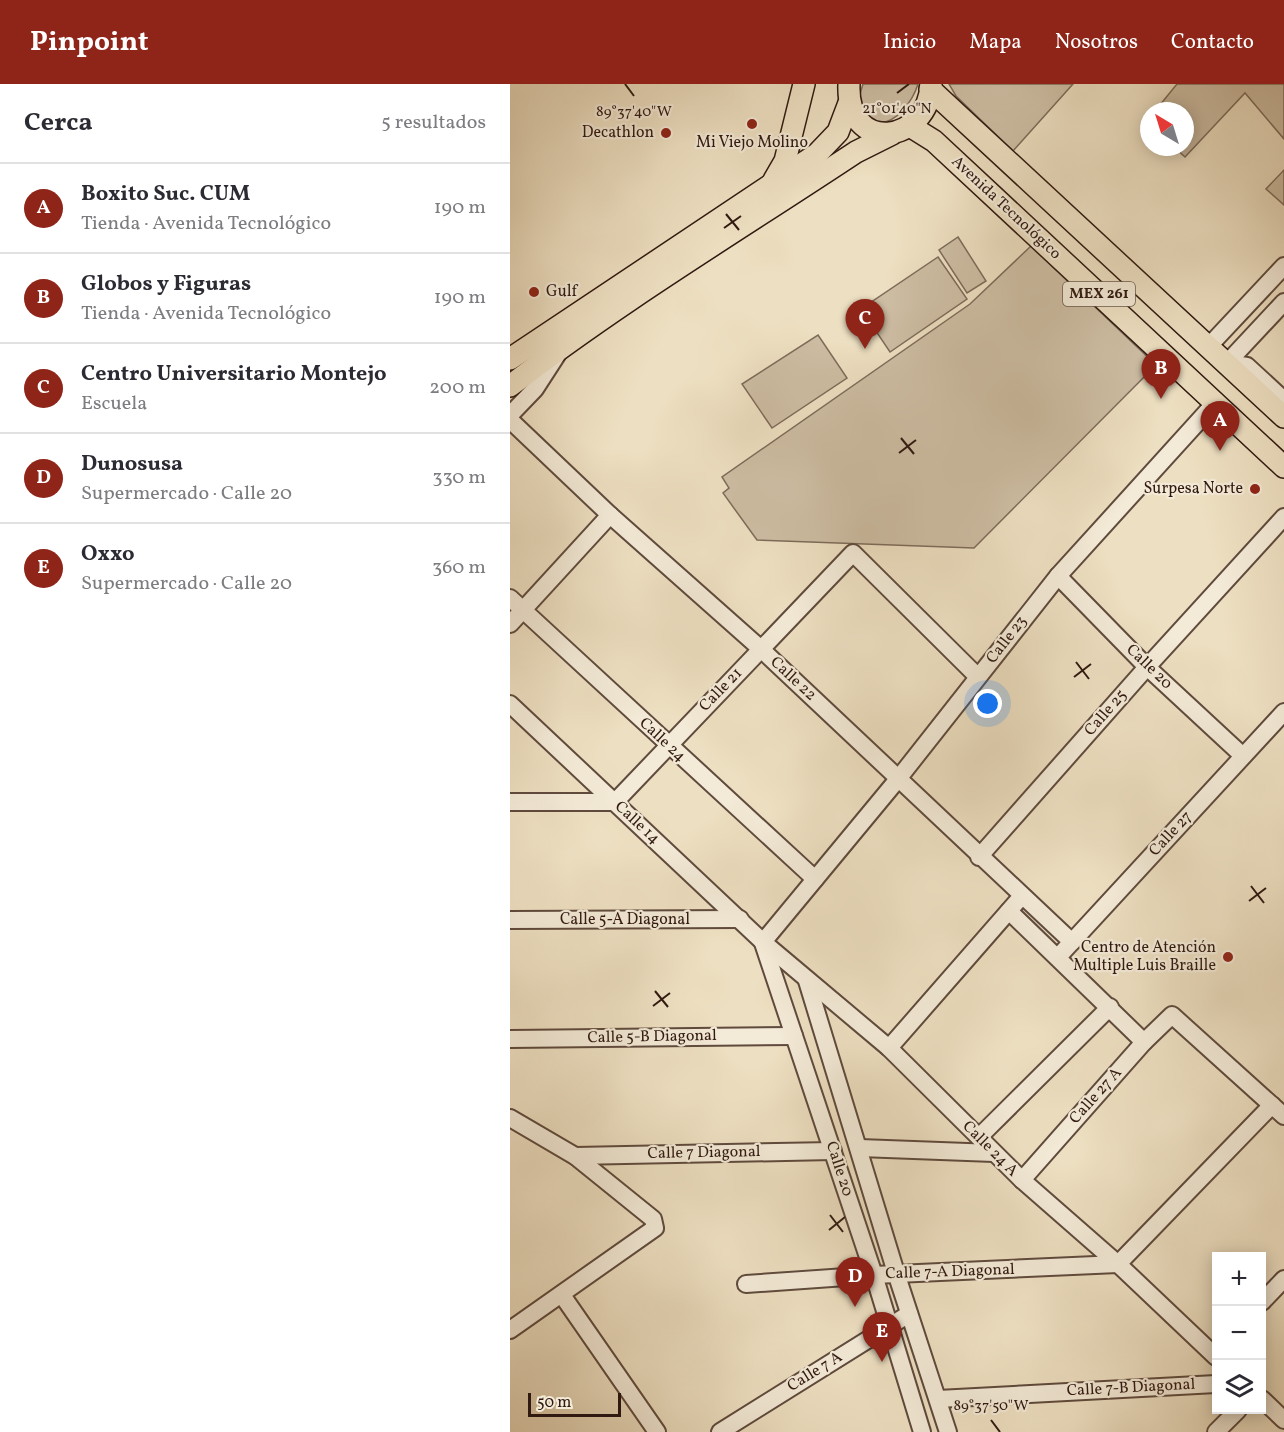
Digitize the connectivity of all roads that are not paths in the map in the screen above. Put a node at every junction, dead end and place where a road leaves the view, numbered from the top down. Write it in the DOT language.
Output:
graph roads {
  1 [pos="804,84"];
  2 [pos="931,87"];
  3 [pos="849,94"];
  4 [pos="901,130"];
  5 [pos="772,183"];
  6 [pos="1284,266"];
  7 [pos="1284,302"];
  8 [pos="557,338"];
  9 [pos="1209,346"];
  10 [pos="510,359"];
  11 [pos="1227,363"];
  12 [pos="510,386"];
  13 [pos="1284,400"];
  14 [pos="1215,403"];
  15 [pos="510,415"];
  16 [pos="1284,417"];
  17 [pos="510,420"];
  18 [pos="1284,467"];
  19 [pos="610,515"];
  20 [pos="1284,517"];
  21 [pos="1058,576"];
  22 [pos="510,598"];
  23 [pos="522,610"];
  24 [pos="510,624"];
  25 [pos="761,649"];
  26 [pos="1147,667"];
  27 [pos="978,677"];
  28 [pos="510,704"];
  29 [pos="1284,712"];
  30 [pos="667,745"];
  31 [pos="1243,756"];
  32 [pos="898,779"];
  33 [pos="510,802"];
  34 [pos="615,802"];
  35 [pos="979,857"];
  36 [pos="815,879"];
  37 [pos="1021,897"];
  38 [pos="1008,911"];
  39 [pos="740,919"];
  40 [pos="510,920"];
  41 [pos="763,942"];
  42 [pos="1072,942"];
  43 [pos="1058,957"];
  44 [pos="807,980"];
  45 [pos="1110,1007"];
  46 [pos="794,1036"];
  47 [pos="510,1039"];
  48 [pos="1144,1042"];
  49 [pos="889,1048"];
  50 [pos="1278,1111"];
  51 [pos="510,1118"];
  52 [pos="978,1137"];
  53 [pos="860,1148"];
  54 [pos="833,1151"];
  55 [pos="994,1153"];
  56 [pos="574,1156"];
  57 [pos="1022,1180"];
  58 [pos="1118,1264"];
  59 [pos="874,1275"];
  60 [pos="897,1276"];
  61 [pos="1284,1279"];
  62 [pos="746,1284"];
  63 [pos="562,1295"];
  64 [pos="1266,1298"];
  65 [pos="909,1314"];
  66 [pos="889,1326"];
  67 [pos="510,1330"];
  68 [pos="1212,1350"];
  69 [pos="1212,1384"];
  70 [pos="938,1399"];
  71 [pos="1266,1403"];
  72 [pos="1234,1414"];
  73 [pos="1284,1420"];
  74 [pos="657,1432"];
  75 [pos="720,1432"];
  76 [pos="922,1432"];
  77 [pos="948,1432"];
  78 [pos="1216,1432"];
  1 -- 5 [label="main road"];
  2 -- 4 [label="main road"];
  2 -- 9 [label="main road, MEX 261"];
  3 -- 4 [label="main road, Avenida Tecnológico"];
  3 -- 5 [label="main road"];
  4 -- 8 [label="main road"];
  4 -- 14 [label="main road, Avenida Tecnológico / MEX 261"];
  5 -- 8 [label="main road"];
  6 -- 9 [label="street"];
  7 -- 11 [label="street"];
  8 -- 10 [label="main road"];
  8 -- 12 [label="main road"];
  8 -- 15 [label="street"];
  9 -- 11 [label="main road, MEX 261"];
  11 -- 13 [label="street"];
  11 -- 16 [label="main road, MEX 261"];
  14 -- 18 [label="main road, Avenida Tecnológico / MEX 261"];
  14 -- 21 [label="street, Calle 23"];
  17 -- 19 [label="street, Calle 22"];
  19 -- 23 [label="street"];
  19 -- 25 [label="street, Calle 22"];
  20 -- 26 [label="street, Calle 25"];
  21 -- 26 [label="street, Calle 20"];
  21 -- 27 [label="street, Calle 23"];
  22 -- 23 [label="street, Calle 24"];
  23 -- 24 [label="street"];
  23 -- 30 [label="street, Calle 24"];
  25 -- 27 [label="street, Calle 21"];
  25 -- 30 [label="street, Calle 21"];
  25 -- 32 [label="street, Calle 22"];
  26 -- 31 [label="street, Calle 20"];
  26 -- 35 [label="street, Calle 25"];
  27 -- 32 [label="street, Calle 23"];
  28 -- 34 [label="street, Calle 14"];
  29 -- 31 [label="street, Calle 27"];
  30 -- 34 [label="street, Calle 21"];
  30 -- 36 [label="street, Calle 24"];
  31 -- 42 [label="street, Calle 27"];
  32 -- 35 [label="street, Calle 22"];
  32 -- 36 [label="street, Calle 23"];
  33 -- 34 [label="street"];
  34 -- 39 [label="street, Calle 14"];
  35 -- 37 [label="street, Calle 22"];
  36 -- 41 [label="street, Calle 23"];
  37 -- 38 [label="street"];
  37 -- 42 [label="street, Calle 22"];
  38 -- 43 [label="street"];
  38 -- 49 [label="street"];
  39 -- 40 [label="street, Calle 5-A Diagonal"];
  39 -- 41 [label="street, Calle 14"];
  41 -- 44 [label="street, Calle 24 A"];
  41 -- 46 [label="street, Calle 20"];
  42 -- 43 [label="street, Calle 27"];
  43 -- 45 [label="street"];
  44 -- 49 [label="street, Calle 24 A"];
  44 -- 53 [label="street, Calle 20"];
  45 -- 48 [label="street"];
  45 -- 52 [label="street"];
  46 -- 47 [label="street, Calle 5-B Diagonal"];
  46 -- 54 [label="street, Calle 20"];
  48 -- 50 [label="street, Calle 27 A"];
  48 -- 57 [label="street, Calle 27 A"];
  49 -- 52 [label="street, Calle 24 A"];
  50 -- 58 [label="street"];
  51 -- 56 [label="street"];
  52 -- 55 [label="street, Calle 24 A"];
  53 -- 55 [label="street"];
  53 -- 60 [label="street, Calle 20"];
  54 -- 56 [label="street, Calle 7 Diagonal"];
  54 -- 59 [label="street, Calle 20"];
  55 -- 57 [label="street, Calle 24 A"];
  56 -- 63 [label="street"];
  57 -- 58 [label="street, Calle 24 A"];
  58 -- 60 [label="street, Calle 7-A Diagonal"];
  58 -- 68 [label="street, Calle 24 A"];
  59 -- 60 [label="street, Calle 7-A Diagonal"];
  59 -- 62 [label="street, Calle 7-A Diagonal"];
  59 -- 66 [label="street, Calle 20"];
  60 -- 65 [label="street, Calle 20"];
  61 -- 64 [label="street"];
  63 -- 67 [label="street"];
  63 -- 74 [label="street"];
  65 -- 66 [label="street, Calle 7 A"];
  65 -- 70 [label="street, Calle 20"];
  66 -- 75 [label="street, Calle 7 A"];
  66 -- 76 [label="street, Calle 20"];
  69 -- 70 [label="street, Calle 7-B Diagonal"];
  70 -- 77 [label="street, Calle 20"];
  71 -- 73 [label="street"];
  72 -- 78 [label="street"];
}
